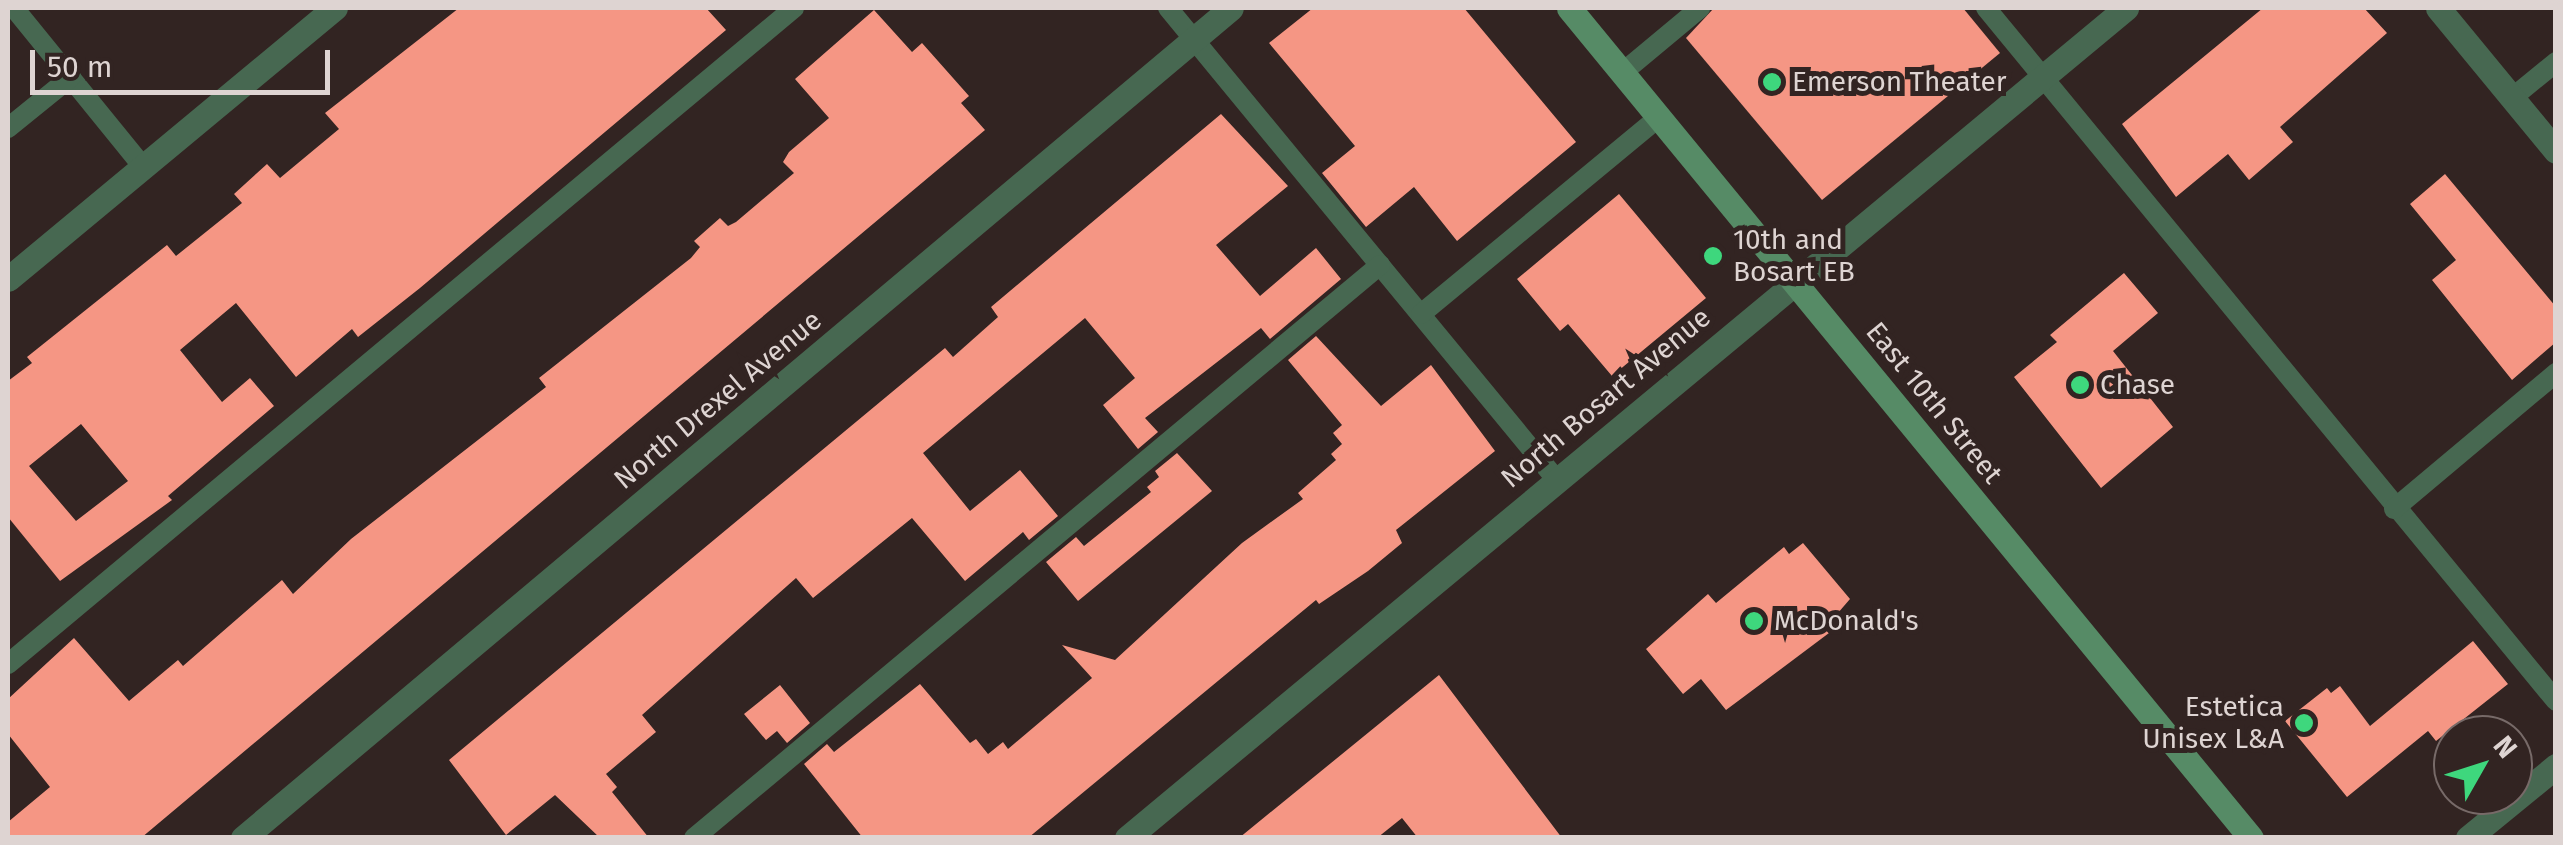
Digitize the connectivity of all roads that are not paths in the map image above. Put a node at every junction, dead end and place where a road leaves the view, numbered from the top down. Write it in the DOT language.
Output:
graph roads {
  1 [pos="14,8"];
  2 [pos="335,8"];
  3 [pos="794,8"];
  4 [pos="1168,8"];
  5 [pos="1232,8"];
  6 [pos="1569,8"];
  7 [pos="1700,8"];
  8 [pos="1986,8"];
  9 [pos="2126,8"];
  10 [pos="2438,8"];
  11 [pos="1194,39"];
  12 [pos="2556,62"];
  13 [pos="1622,72"];
  14 [pos="71,77"];
  15 [pos="2042,77"];
  16 [pos="2512,98"];
  17 [pos="1659,117"];
  18 [pos="8,128"];
  19 [pos="2556,151"];
  20 [pos="143,167"];
  21 [pos="1380,265"];
  22 [pos="8,279"];
  23 [pos="1795,280"];
  24 [pos="1421,314"];
  25 [pos="2556,373"];
  26 [pos="1556,478"];
  27 [pos="2394,509"];
  28 [pos="8,664"];
  29 [pos="2556,701"];
  30 [pos="2556,766"];
  31 [pos="243,838"];
  32 [pos="694,838"];
  33 [pos="1127,838"];
  34 [pos="2251,838"];
  35 [pos="2468,838"];
  1 -- 14 [label="lane"];
  2 -- 20 [label="street"];
  3 -- 28 [label="lane"];
  4 -- 11 [label="lane"];
  5 -- 11 [label="street, North Drexel Avenue"];
  6 -- 13 [label="main road, East 10th Street"];
  7 -- 13 [label="lane"];
  8 -- 15 [label="lane"];
  9 -- 15 [label="street, North Bosart Avenue"];
  10 -- 16 [label="street"];
  11 -- 21 [label="lane"];
  11 -- 31 [label="street, North Drexel Avenue"];
  12 -- 16 [label="lane"];
  13 -- 17 [label="main road, East 10th Street"];
  14 -- 18 [label="lane"];
  14 -- 20 [label="lane"];
  15 -- 23 [label="street, North Bosart Avenue"];
  15 -- 27 [label="lane"];
  16 -- 19 [label="street"];
  17 -- 23 [label="main road, East 10th Street"];
  17 -- 24 [label="lane"];
  20 -- 22 [label="street"];
  21 -- 24 [label="lane"];
  21 -- 32 [label="lane"];
  23 -- 26 [label="street, North Bosart Avenue"];
  23 -- 34 [label="main road, East 10th Street"];
  24 -- 26 [label="lane"];
  25 -- 27 [label="lane"];
  26 -- 33 [label="street, North Bosart Avenue"];
  27 -- 29 [label="lane"];
  30 -- 35 [label="street"];
}
